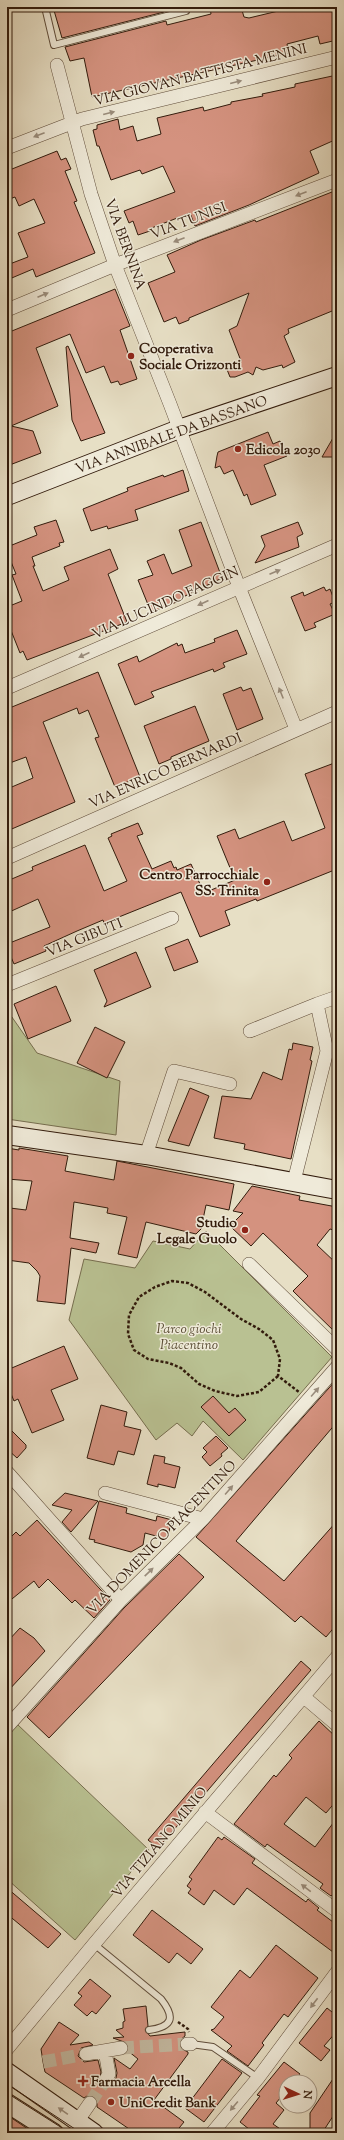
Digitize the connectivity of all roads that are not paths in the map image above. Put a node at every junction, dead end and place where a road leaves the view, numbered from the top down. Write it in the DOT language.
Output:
graph roads {
  1 [pos="45,7"];
  2 [pos="185,7"];
  3 [pos="337,57"];
  4 [pos="57,65"];
  5 [pos="72,123"];
  6 [pos="7,148"];
  7 [pos="337,180"];
  8 [pos="115,265"];
  9 [pos="7,310"];
  10 [pos="337,376"];
  11 [pos="179,429"];
  12 [pos="7,496"];
  13 [pos="337,545"];
  14 [pos="239,587"];
  15 [pos="7,688"];
  16 [pos="337,712"];
  17 [pos="296,729"];
  18 [pos="7,858"];
  19 [pos="172,918"];
  20 [pos="7,985"];
  21 [pos="337,996"];
  22 [pos="317,1004"];
  23 [pos="250,1031"];
  24 [pos="230,1084"];
  25 [pos="7,1135"];
  26 [pos="146,1155"];
  27 [pos="294,1181"];
  28 [pos="337,1190"];
  29 [pos="249,1264"];
  30 [pos="337,1349"];
  31 [pos="337,1367"];
  32 [pos="7,1472"];
  33 [pos="105,1493"];
  34 [pos="203,1519"];
  35 [pos="121,1600"];
  36 [pos="337,1657"];
  37 [pos="304,1697"];
  38 [pos="337,1725"];
  39 [pos="7,1727"];
  40 [pos="205,1812"];
  41 [pos="337,1911"];
  42 [pos="94,1944"];
  43 [pos="337,1972"];
  44 [pos="149,2030"];
  45 [pos="189,2044"];
  46 [pos="122,2048"];
  47 [pos="7,2049"];
  48 [pos="105,2051"];
  49 [pos="86,2054"];
  50 [pos="7,2072"];
  51 [pos="258,2078"];
  52 [pos="106,2079"];
  53 [pos="7,2103"];
  54 [pos="90,2103"];
  55 [pos="81,2116"];
  56 [pos="54,2133"];
  57 [pos="94,2133"];
  58 [pos="212,2133"];
  1 -- 2 [label="lane"];
  5 -- 3 [label="street, VIA GIOVAN BATTISTA MENINI, one-way"];
  4 -- 5 [label="street, VIA BERNINA"];
  5 -- 6 [label="street, VIA GIOVAN BATTISTA MENINI, one-way"];
  5 -- 8 [label="street, VIA BERNINA"];
  7 -- 8 [label="street, VIA TUNISI, one-way"];
  9 -- 8 [label="street, VIA TUNISI, one-way"];
  8 -- 11 [label="street, VIA BERNINA"];
  10 -- 11 [label="street, VIA ANNIBALE DA BASSANO"];
  11 -- 12 [label="street, VIA ANNIBALE DA BASSANO"];
  11 -- 14 [label="street, VIA BERNINA"];
  14 -- 13 [label="street, VIA LUCINDO FAGGIN, one-way"];
  14 -- 15 [label="street, VIA LUCINDO FAGGIN, one-way"];
  17 -- 14 [label="street, VIA BERNINA, one-way"];
  16 -- 17 [label="street, VIA ENRICO BERNARDI"];
  17 -- 18 [label="street, VIA ENRICO BERNARDI"];
  19 -- 20 [label="street, VIA GIBUTI"];
  21 -- 22 [label="street"];
  22 -- 23 [label="street"];
  22 -- 27 [label="street"];
  24 -- 26 [label="street"];
  25 -- 26 [label="street"];
  26 -- 27 [label="street"];
  27 -- 28 [label="street"];
  29 -- 30 [label="street"];
  34 -- 31 [label="street, VIA DOMENICO PIACENTINO, one-way"];
  32 -- 35 [label="street"];
  33 -- 34 [label="street"];
  35 -- 34 [label="street, VIA DOMENICO PIACENTINO, one-way"];
  35 -- 39 [label="street, VIA DOMENICO PIACENTINO"];
  36 -- 37 [label="street, VIA TIZIANO MINIO"];
  37 -- 38 [label="street"];
  37 -- 40 [label="street, VIA TIZIANO MINIO"];
  41 -- 40 [label="street, one-way"];
  40 -- 42 [label="street, VIA TIZIANO MINIO"];
  42 -- 44 [label="lane"];
  42 -- 47 [label="street, VIA TIZIANO MINIO"];
  43 -- 51 [label="street, one-way"];
  45 -- 51 [label="lane"];
  46 -- 48 [label="street"];
  48 -- 49 [label="street"];
  48 -- 52 [label="street"];
  57 -- 50 [label="street, one-way"];
  51 -- 58 [label="street, one-way"];
  53 -- 56 [label="street"];
  54 -- 55 [label="street"];
}
